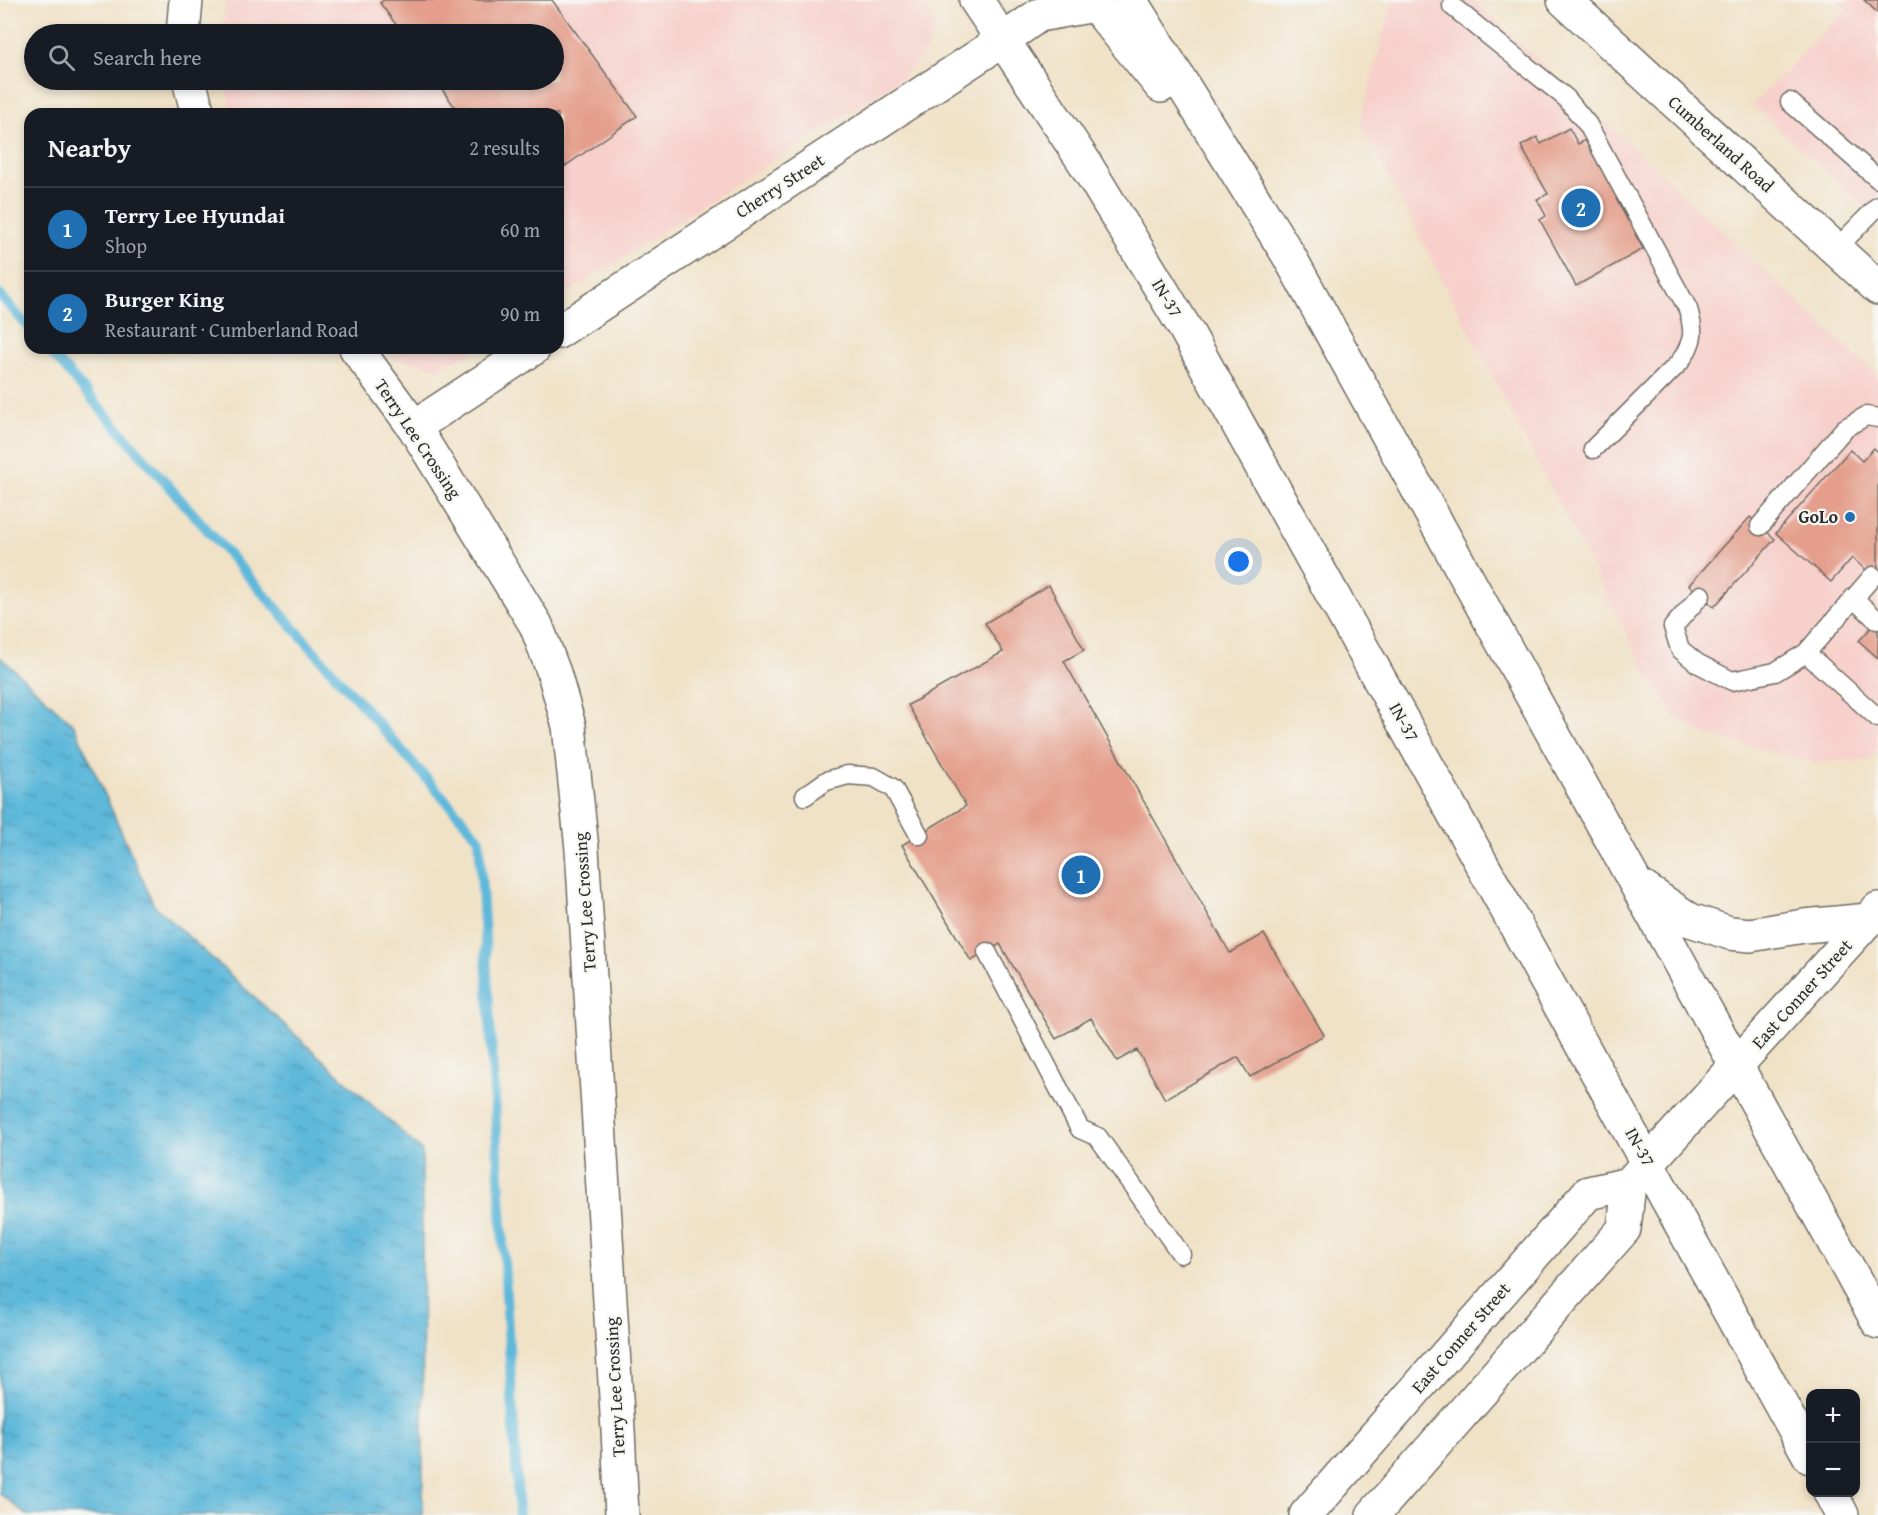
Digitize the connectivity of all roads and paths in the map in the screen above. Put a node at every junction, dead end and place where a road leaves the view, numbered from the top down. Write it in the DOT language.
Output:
graph roads {
  1 [pos="186,0"];
  2 [pos="976,0"];
  3 [pos="1130,0"];
  4 [pos="1564,0"];
  5 [pos="1452,6"];
  6 [pos="184,24"];
  7 [pos="1003,40"];
  8 [pos="192,90"];
  9 [pos="1790,102"];
  10 [pos="196,108"];
  11 [pos="1878,179"];
  12 [pos="1878,206"];
  13 [pos="1836,249"];
  14 [pos="1289,256"];
  15 [pos="1878,288"];
  16 [pos="564,328"];
  17 [pos="360,354"];
  18 [pos="525,354"];
  19 [pos="1878,418"];
  20 [pos="414,427"];
  21 [pos="1593,449"];
  22 [pos="1760,526"];
  23 [pos="1873,576"];
  24 [pos="1701,595"];
  25 [pos="1853,598"];
  26 [pos="1877,620"];
  27 [pos="1806,653"];
  28 [pos="1878,718"];
  29 [pos="805,796"];
  30 [pos="919,835"];
  31 [pos="1637,885"];
  32 [pos="1873,915"];
  33 [pos="987,952"];
  34 [pos="1737,1066"];
  35 [pos="1638,1173"];
  36 [pos="1181,1254"];
  37 [pos="1878,1322"];
  38 [pos="1806,1450"];
  39 [pos="1833,1497"];
  40 [pos="622,1515"];
  41 [pos="1306,1515"];
  42 [pos="1373,1515"];
  43 [pos="1842,1515"];
  1 -- 6 [label="main road"];
  2 -- 7 [label="main road, IN-37"];
  3 -- 14 [label="main road"];
  4 -- 13 [label="main road, Cumberland Road"];
  5 -- 21 [label="lane"];
  7 -- 14 [label="main road, Cherry Street"];
  7 -- 16 [label="main road, Cherry Street"];
  7 -- 35 [label="main road, IN-37"];
  8 -- 10 [label="main road"];
  9 -- 11 [label="lane"];
  12 -- 13 [label="lane"];
  13 -- 15 [label="main road, Cumberland Road"];
  14 -- 31 [label="main road"];
  17 -- 20 [label="main road, Terry Lee Crossing"];
  18 -- 20 [label="main road"];
  19 -- 22 [label="lane"];
  20 -- 40 [label="main road, Terry Lee Crossing"];
  23 -- 25 [label="lane"];
  24 -- 27 [label="lane"];
  25 -- 26 [label="lane"];
  25 -- 27 [label="lane"];
  27 -- 28 [label="lane"];
  29 -- 30 [label="lane"];
  31 -- 32 [label="main road"];
  31 -- 34 [label="main road"];
  32 -- 34 [label="main road, East Conner Street"];
  33 -- 36 [label="lane"];
  34 -- 35 [label="main road, East Conner Street"];
  34 -- 37 [label="main road"];
  35 -- 38 [label="main road, IN-37"];
  35 -- 41 [label="main road, East Conner Street"];
  35 -- 42 [label="main road"];
  39 -- 43 [label="main road"];
}
